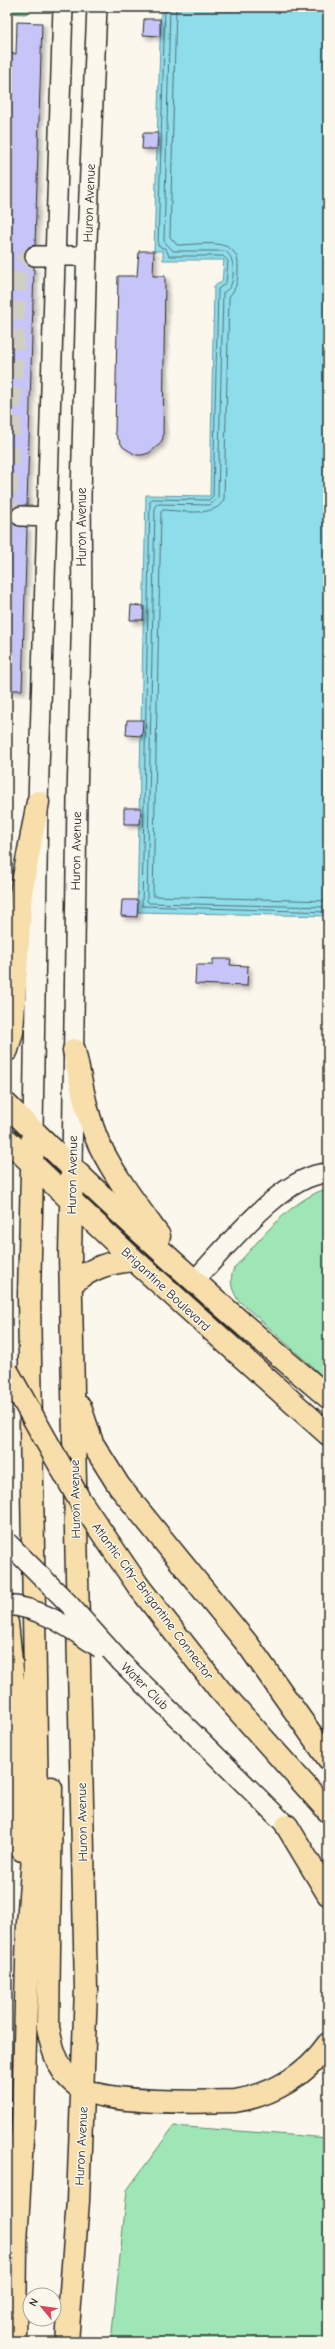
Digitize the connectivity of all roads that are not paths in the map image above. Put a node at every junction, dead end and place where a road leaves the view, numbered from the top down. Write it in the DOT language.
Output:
graph roads {
  1 [pos="63,7"];
  2 [pos="97,7"];
  3 [pos="56,255"];
  4 [pos="35,256"];
  5 [pos="87,256"];
  6 [pos="21,516"];
  7 [pos="48,517"];
  8 [pos="38,802"];
  9 [pos="7,1050"];
  10 [pos="74,1050"];
  11 [pos="7,1104"];
  12 [pos="33,1130"];
  13 [pos="7,1140"];
  14 [pos="32,1164"];
  15 [pos="72,1169"];
  16 [pos="328,1173"];
  17 [pos="72,1202"];
  18 [pos="134,1260"];
  19 [pos="189,1276"];
  20 [pos="71,1284"];
  21 [pos="7,1371"];
  22 [pos="74,1378"];
  23 [pos="328,1397"];
  24 [pos="328,1434"];
  25 [pos="7,1542"];
  26 [pos="7,1605"];
  27 [pos="7,1623"];
  28 [pos="36,1660"];
  29 [pos="121,1662"];
  30 [pos="328,1758"];
  31 [pos="328,1811"];
  32 [pos="287,1826"];
  33 [pos="328,1870"];
  34 [pos="328,1894"];
  35 [pos="28,1923"];
  36 [pos="328,2044"];
  37 [pos="83,2090"];
  38 [pos="7,2163"];
  39 [pos="16,2243"];
  40 [pos="15,2342"];
  41 [pos="67,2342"];
  1 -- 3 [label="street"];
  2 -- 5 [label="street, Huron Avenue"];
  3 -- 4 [label="street"];
  3 -- 5 [label="street"];
  3 -- 7 [label="street"];
  5 -- 10 [label="street, Huron Avenue"];
  6 -- 7 [label="street"];
  7 -- 8 [label="street"];
  8 -- 9 [label="main road"];
  8 -- 12 [label="street"];
  10 -- 15 [label="street, Huron Avenue"];
  10 -- 19 [label="main road"];
  11 -- 12 [label="main road, Brigantine Boulevard"];
  12 -- 14 [label="main road"];
  12 -- 15 [label="main road, Brigantine Boulevard"];
  13 -- 14 [label="main road, Brigantine Boulevard"];
  14 -- 17 [label="main road, Brigantine Boulevard"];
  14 -- 28 [label="main road"];
  15 -- 17 [label="main road, Huron Avenue"];
  15 -- 19 [label="main road, Brigantine Boulevard"];
  16 -- 19 [label="street"];
  17 -- 18 [label="main road, Brigantine Boulevard"];
  17 -- 20 [label="main road, Huron Avenue"];
  18 -- 20 [label="main road"];
  18 -- 24 [label="main road, Brigantine Boulevard"];
  19 -- 23 [label="main road, Brigantine Boulevard"];
  20 -- 22 [label="main road, Huron Avenue"];
  21 -- 31 [label="main road, Atlantic City–Brigantine Connector, bridge"];
  22 -- 30 [label="main road"];
  22 -- 37 [label="main road, Huron Avenue"];
  25 -- 29 [label="street, Water Club, bridge"];
  26 -- 29 [label="street, bridge"];
  27 -- 35 [label="main road"];
  28 -- 35 [label="main road"];
  28 -- 37 [label="main road"];
  29 -- 32 [label="street, Water Club"];
  32 -- 33 [label="main road"];
  32 -- 34 [label="main road"];
  35 -- 39 [label="main road"];
  36 -- 37 [label="main road"];
  37 -- 41 [label="main road, Huron Avenue"];
  38 -- 39 [label="main road"];
  39 -- 40 [label="main road"];
}
